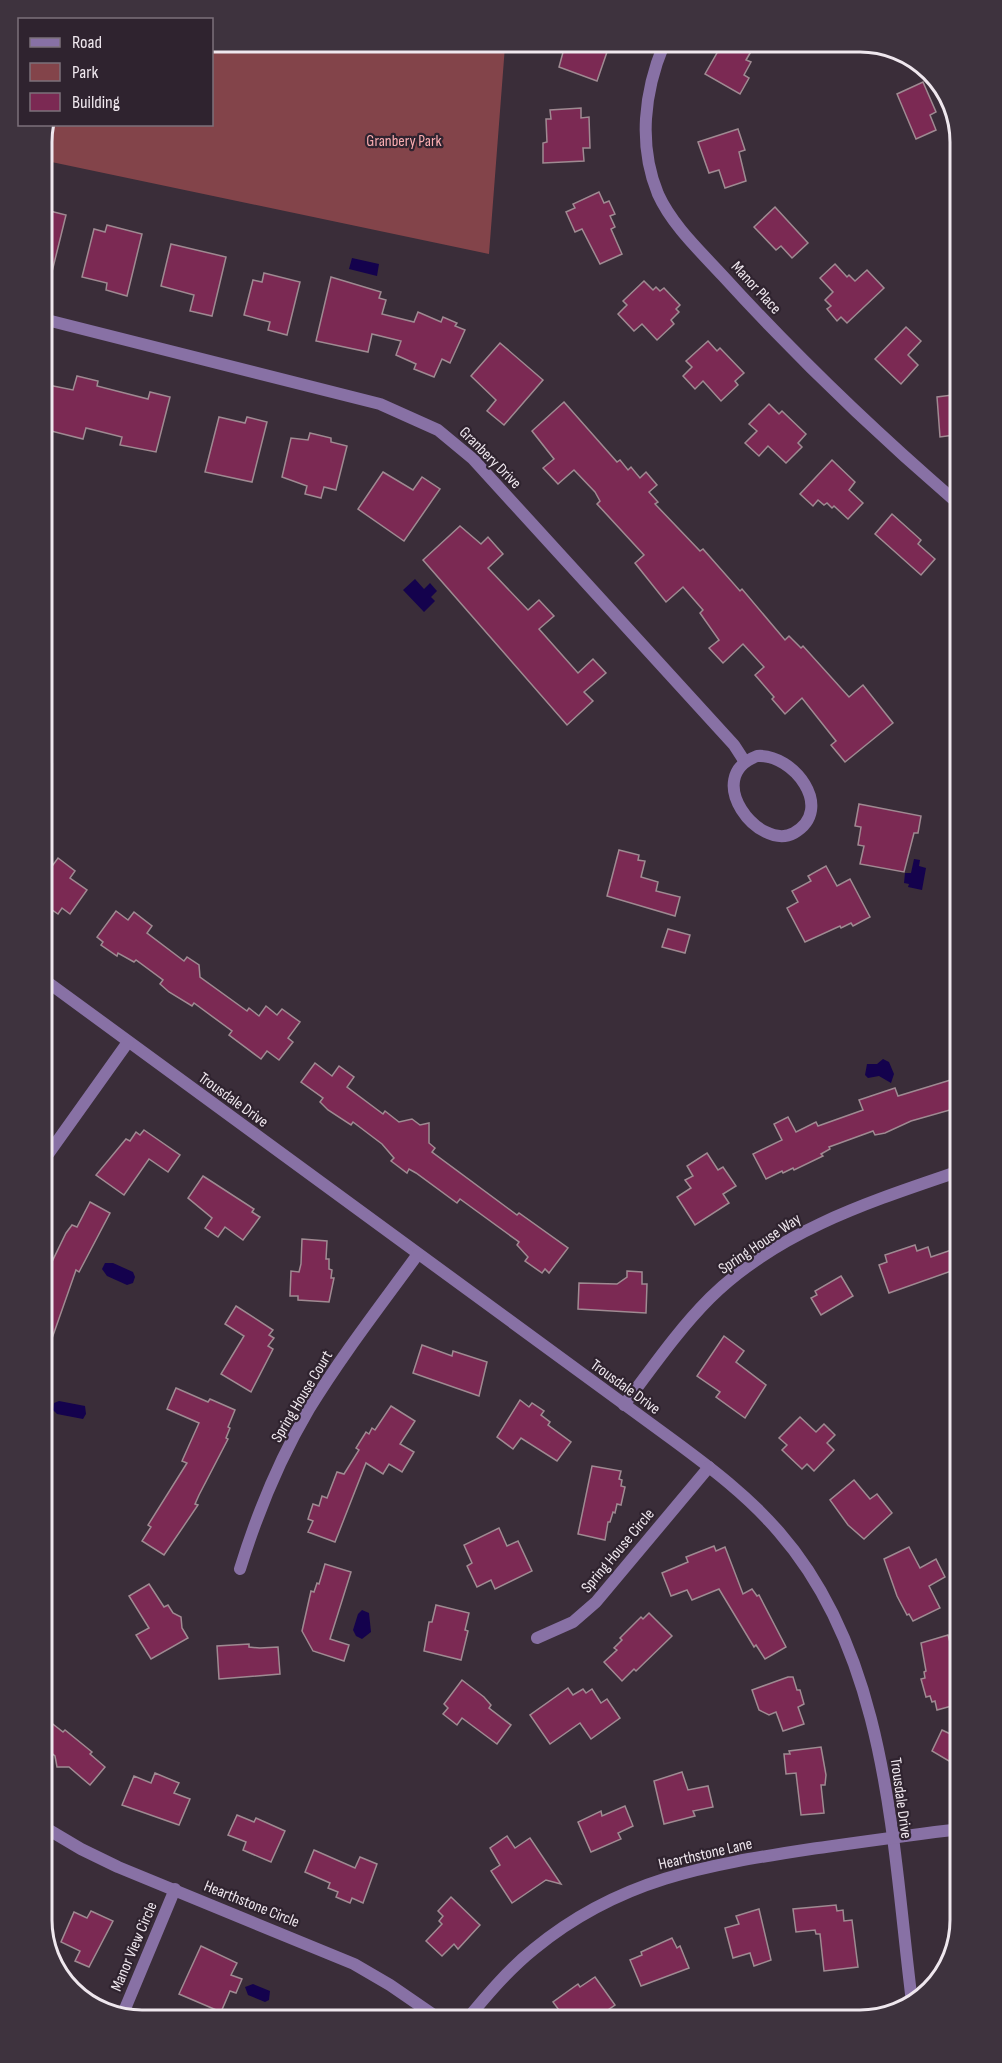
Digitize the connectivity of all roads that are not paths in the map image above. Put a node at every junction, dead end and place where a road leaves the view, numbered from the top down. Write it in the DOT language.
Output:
graph roads {
  1 [pos="661,53"];
  2 [pos="53,322"];
  3 [pos="950,496"];
  4 [pos="746,762"];
  5 [pos="53,986"];
  6 [pos="128,1042"];
  7 [pos="53,1146"];
  8 [pos="950,1175"];
  9 [pos="418,1254"];
  10 [pos="624,1405"];
  11 [pos="709,1467"];
  12 [pos="240,1569"];
  13 [pos="537,1638"];
  14 [pos="950,1830"];
  15 [pos="53,1832"];
  16 [pos="891,1838"];
  17 [pos="176,1889"];
  18 [pos="911,1994"];
  19 [pos="125,2009"];
  20 [pos="426,2010"];
  21 [pos="475,2010"];
  1 -- 3 [label="street, Manor Place"];
  2 -- 4 [label="street, Granbery Drive"];
  4 -- 4 [label="street"];
  5 -- 6 [label="street, Trousdale Drive"];
  6 -- 7 [label="street"];
  6 -- 9 [label="street, Trousdale Drive"];
  8 -- 10 [label="street, Spring House Way"];
  9 -- 10 [label="street, Trousdale Drive"];
  9 -- 12 [label="street, Spring House Court"];
  10 -- 11 [label="street, Trousdale Drive"];
  11 -- 13 [label="street, Spring House Circle"];
  11 -- 16 [label="street, Trousdale Drive"];
  14 -- 16 [label="street, Hearthstone Lane"];
  15 -- 17 [label="street, Hearthstone Circle"];
  16 -- 18 [label="street, Trousdale Drive"];
  16 -- 21 [label="street, Hearthstone Lane"];
  17 -- 19 [label="street, Manor View Circle"];
  17 -- 20 [label="street, Hearthstone Circle"];
}
